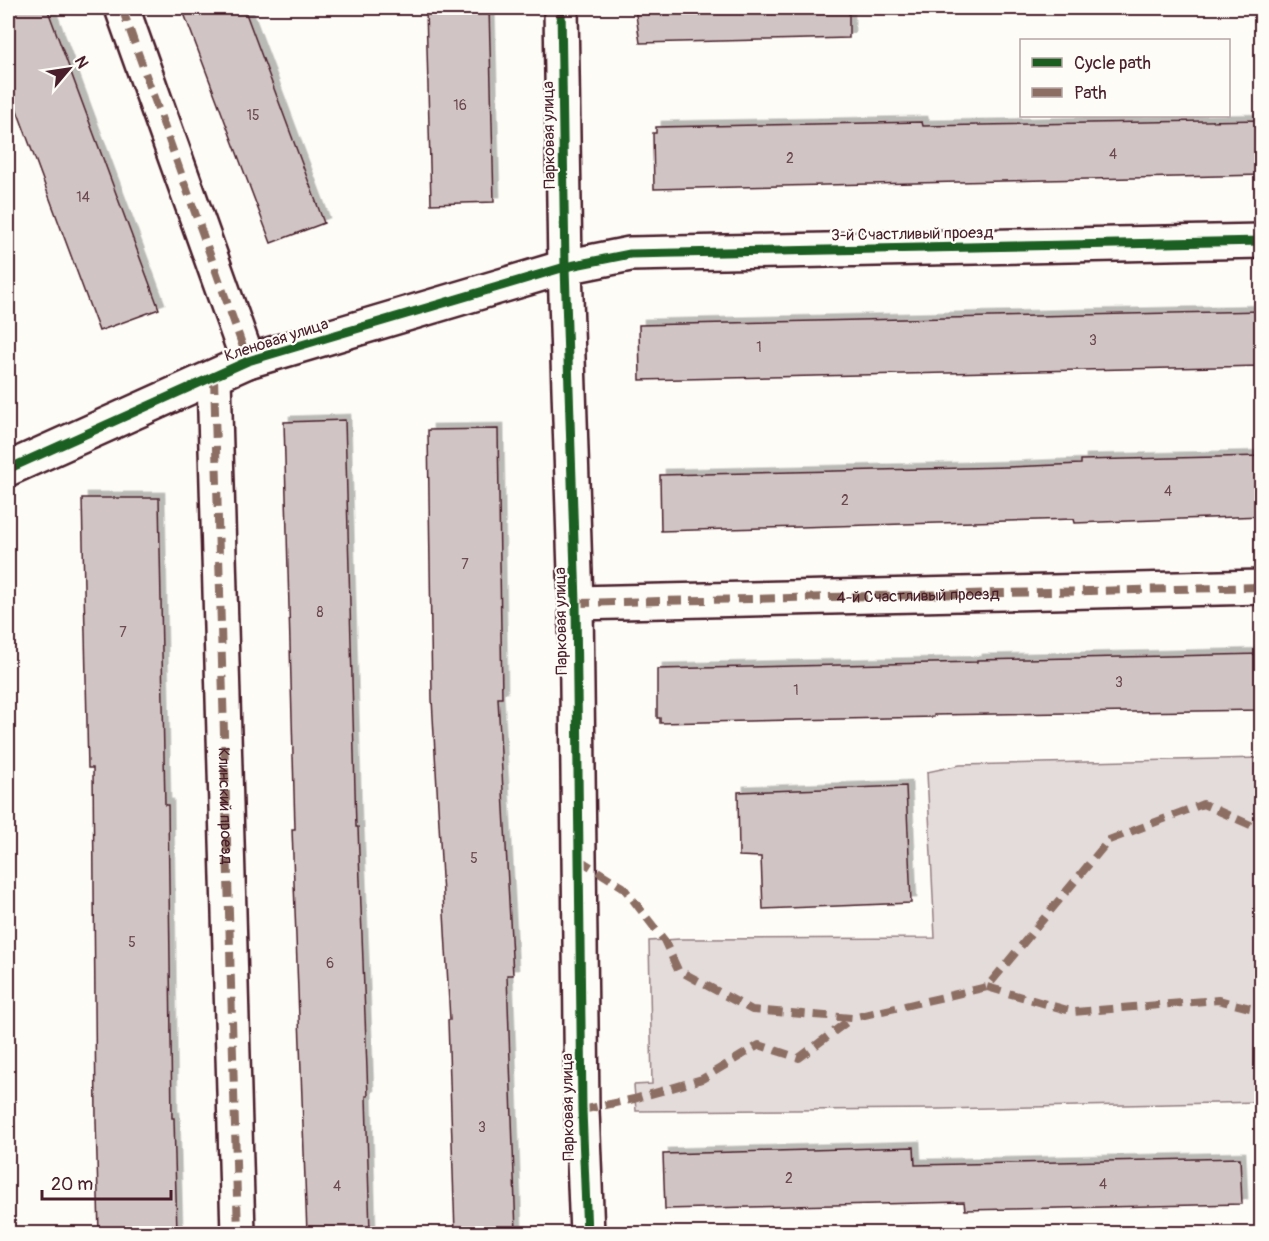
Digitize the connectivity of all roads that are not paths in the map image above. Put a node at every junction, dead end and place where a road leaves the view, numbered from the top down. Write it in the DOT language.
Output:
graph roads {
  1 [pos="122,8"];
  2 [pos="561,8"];
  3 [pos="1262,241"];
  4 [pos="565,267"];
  5 [pos="248,361"];
  6 [pos="214,377"];
  7 [pos="8,469"];
  8 [pos="1262,587"];
  9 [pos="576,603"];
  10 [pos="238,1233"];
  11 [pos="587,1233"];
  1 -- 5 [label="street, Кленовая улица"];
  2 -- 4 [label="street, Парковая улица"];
  3 -- 4 [label="street, 3-й Счастливый проезд"];
  4 -- 5 [label="street, Кленовая улица"];
  4 -- 9 [label="street, Парковая улица"];
  5 -- 6 [label="street, Кленовая улица"];
  6 -- 7 [label="street, Кленовая улица"];
  6 -- 10 [label="street, Клинский проезд"];
  8 -- 9 [label="street, 4-й Счастливый проезд"];
  9 -- 11 [label="street, Парковая улица"];
}
